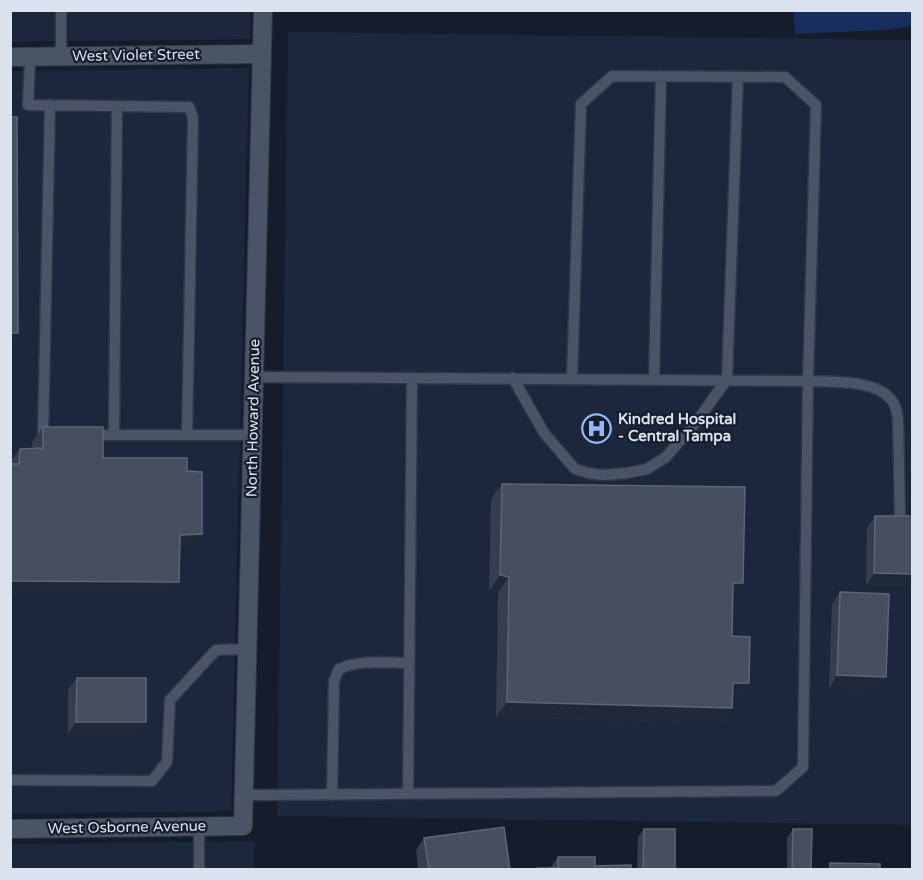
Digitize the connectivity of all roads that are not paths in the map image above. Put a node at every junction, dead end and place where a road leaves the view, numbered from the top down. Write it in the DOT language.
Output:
graph roads {
  1 [pos="61,10"];
  2 [pos="263,10"];
  3 [pos="262,54"];
  4 [pos="61,56"];
  5 [pos="10,57"];
  6 [pos="30,57"];
  7 [pos="661,76"];
  8 [pos="738,77"];
  9 [pos="50,105"];
  10 [pos="117,106"];
  11 [pos="254,377"];
  12 [pos="412,378"];
  13 [pos="513,378"];
  14 [pos="572,379"];
  15 [pos="654,379"];
  16 [pos="727,379"];
  17 [pos="808,381"];
  18 [pos="55,435"];
  19 [pos="78,435"];
  20 [pos="114,435"];
  21 [pos="187,435"];
  22 [pos="253,435"];
  23 [pos="900,516"];
  24 [pos="248,649"];
  25 [pos="409,663"];
  26 [pos="10,780"];
  27 [pos="408,794"];
  28 [pos="244,795"];
  29 [pos="332,795"];
  30 [pos="198,826"];
  31 [pos="243,826"];
  32 [pos="10,829"];
  33 [pos="198,870"];
  1 -- 4 [label="lane"];
  2 -- 3 [label="street, North Howard Avenue"];
  3 -- 4 [label="street, West Violet Street"];
  3 -- 11 [label="street, North Howard Avenue"];
  4 -- 6 [label="street, West Violet Street"];
  5 -- 6 [label="street, West Violet Street"];
  6 -- 9 [label="lane"];
  7 -- 8 [label="lane"];
  7 -- 14 [label="lane"];
  7 -- 15 [label="lane"];
  8 -- 16 [label="lane"];
  8 -- 17 [label="lane"];
  9 -- 10 [label="lane"];
  9 -- 18 [label="lane"];
  10 -- 20 [label="lane"];
  10 -- 21 [label="lane"];
  11 -- 12 [label="lane"];
  11 -- 22 [label="street, North Howard Avenue"];
  12 -- 13 [label="lane"];
  12 -- 25 [label="lane"];
  13 -- 14 [label="lane"];
  13 -- 16 [label="lane"];
  14 -- 15 [label="lane"];
  15 -- 16 [label="lane"];
  16 -- 17 [label="lane"];
  17 -- 23 [label="lane"];
  17 -- 27 [label="lane"];
  19 -- 20 [label="lane"];
  20 -- 21 [label="lane"];
  21 -- 22 [label="lane"];
  22 -- 24 [label="street, North Howard Avenue"];
  24 -- 26 [label="lane"];
  24 -- 28 [label="street, North Howard Avenue"];
  25 -- 27 [label="lane"];
  25 -- 29 [label="lane"];
  27 -- 29 [label="lane"];
  28 -- 29 [label="lane"];
  28 -- 31 [label="street, North Howard Avenue"];
  30 -- 31 [label="street, West Osborne Avenue"];
  30 -- 32 [label="street, West Osborne Avenue"];
  30 -- 33 [label="lane"];
}
